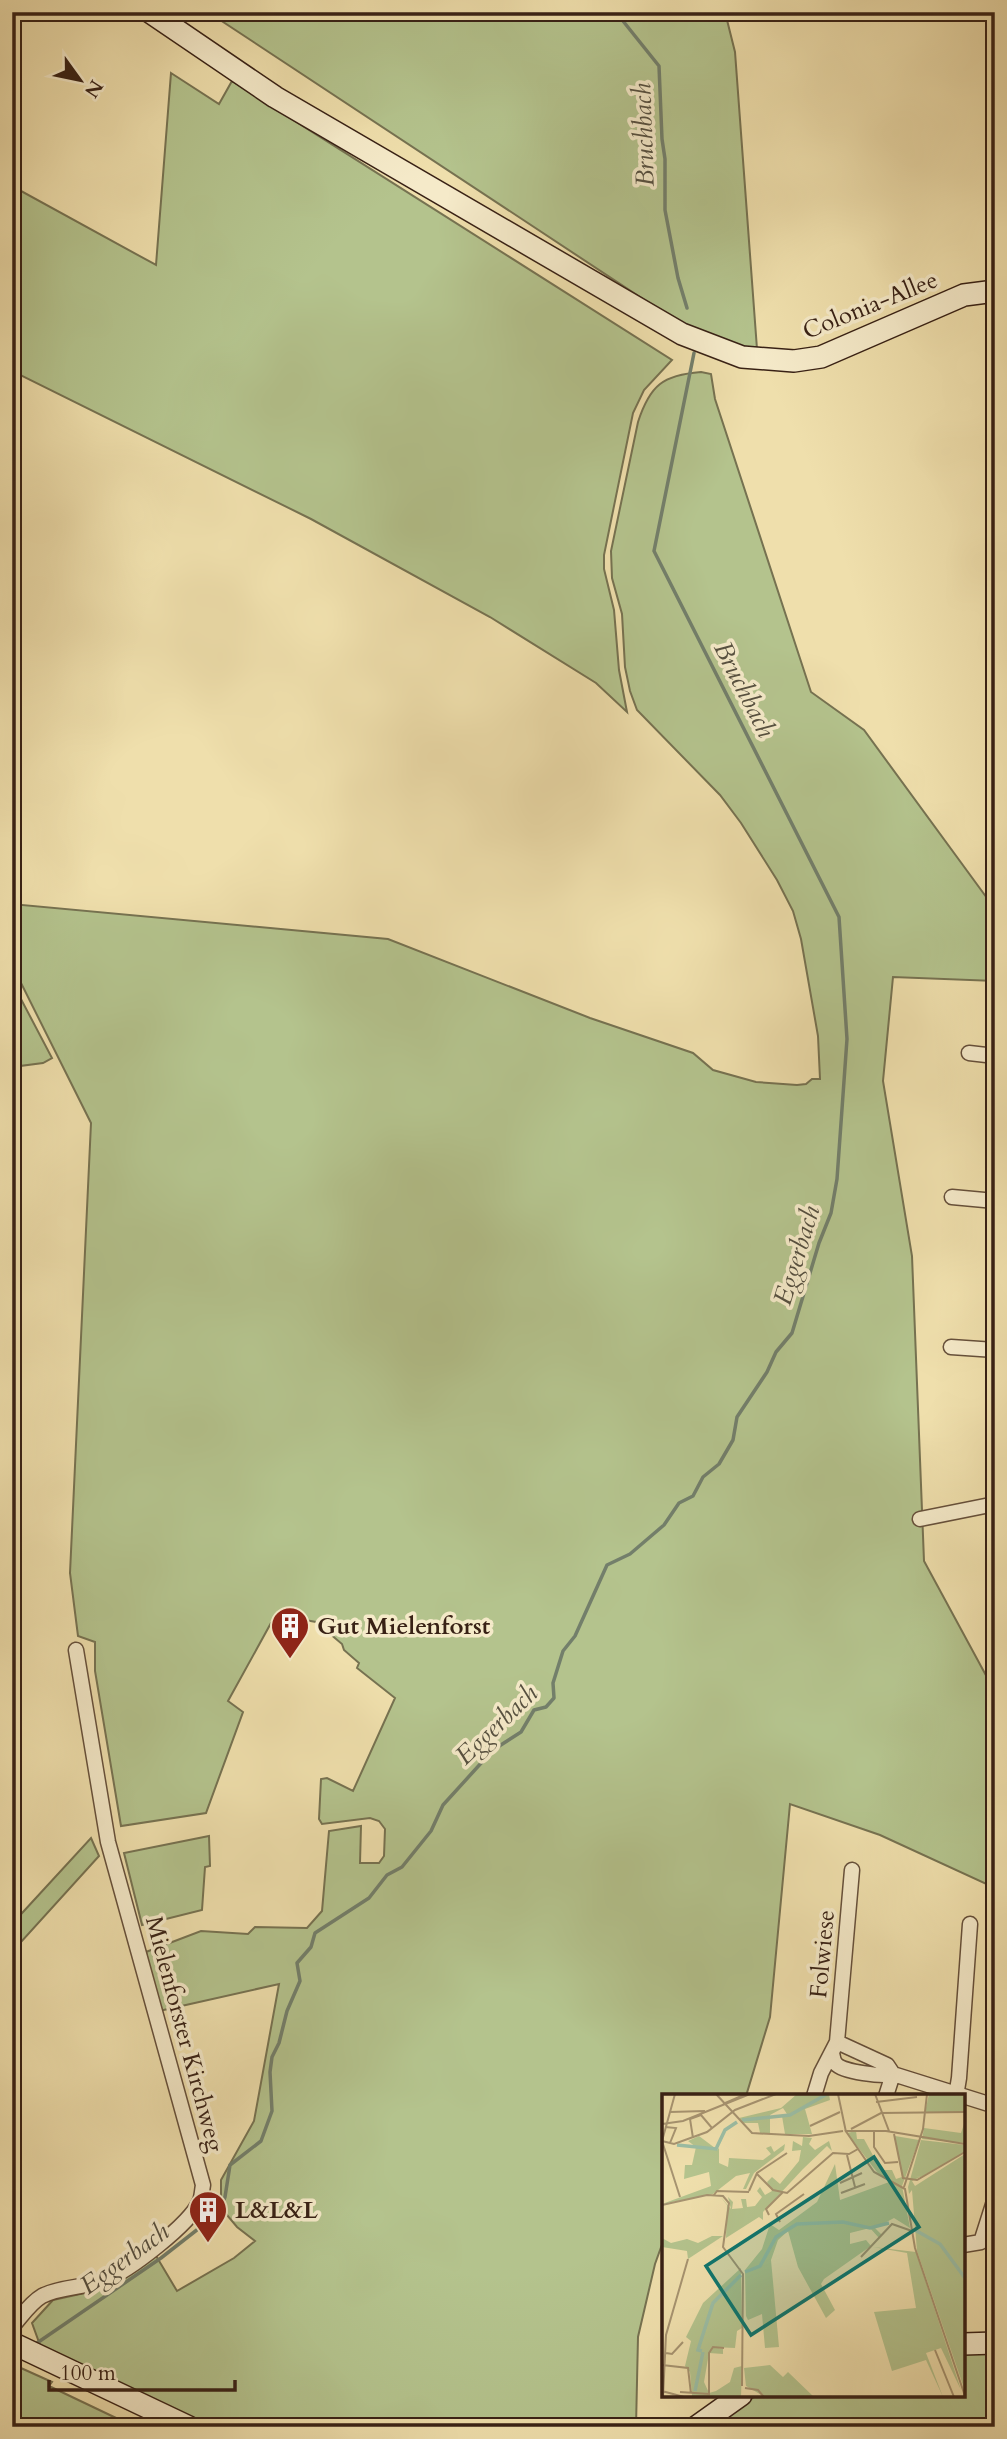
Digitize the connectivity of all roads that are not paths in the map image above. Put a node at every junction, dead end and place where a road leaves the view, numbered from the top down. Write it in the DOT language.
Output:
graph roads {
  1 [pos="150,12"];
  2 [pos="995,291"];
  3 [pos="969,1053"];
  4 [pos="995,1056"];
  5 [pos="952,1197"];
  6 [pos="995,1201"];
  7 [pos="951,1347"];
  8 [pos="995,1350"];
  9 [pos="995,1504"];
  10 [pos="920,1519"];
  11 [pos="76,1650"];
  12 [pos="852,1870"];
  13 [pos="970,1924"];
  14 [pos="835,2048"];
  15 [pos="893,2074"];
  16 [pos="815,2094"];
  17 [pos="887,2094"];
  18 [pos="953,2094"];
  19 [pos="956,2094"];
  20 [pos="965,2098"];
  21 [pos="995,2106"];
  22 [pos="995,2197"];
  23 [pos="965,2245"];
  24 [pos="12,2328"];
  25 [pos="12,2343"];
  26 [pos="995,2343"];
  27 [pos="965,2344"];
  28 [pos="738,2397"];
  29 [pos="189,2427"];
  30 [pos="696,2427"];
  1 -- 2 [label="main road, Colonia-Allee"];
  3 -- 4 [label="street"];
  5 -- 6 [label="street"];
  7 -- 8 [label="street"];
  9 -- 10 [label="street"];
  11 -- 24 [label="street, Mielenforster Kirchweg"];
  12 -- 14 [label="street, Folwiese"];
  13 -- 19 [label="street"];
  14 -- 15 [label="street"];
  14 -- 15 [label="street"];
  14 -- 16 [label="street, Folwiese"];
  15 -- 17 [label="street"];
  15 -- 18 [label="street"];
  20 -- 21 [label="street"];
  22 -- 23 [label="street"];
  25 -- 29 [label="main road"];
  26 -- 27 [label="main road"];
  28 -- 30 [label="main road"];
}
